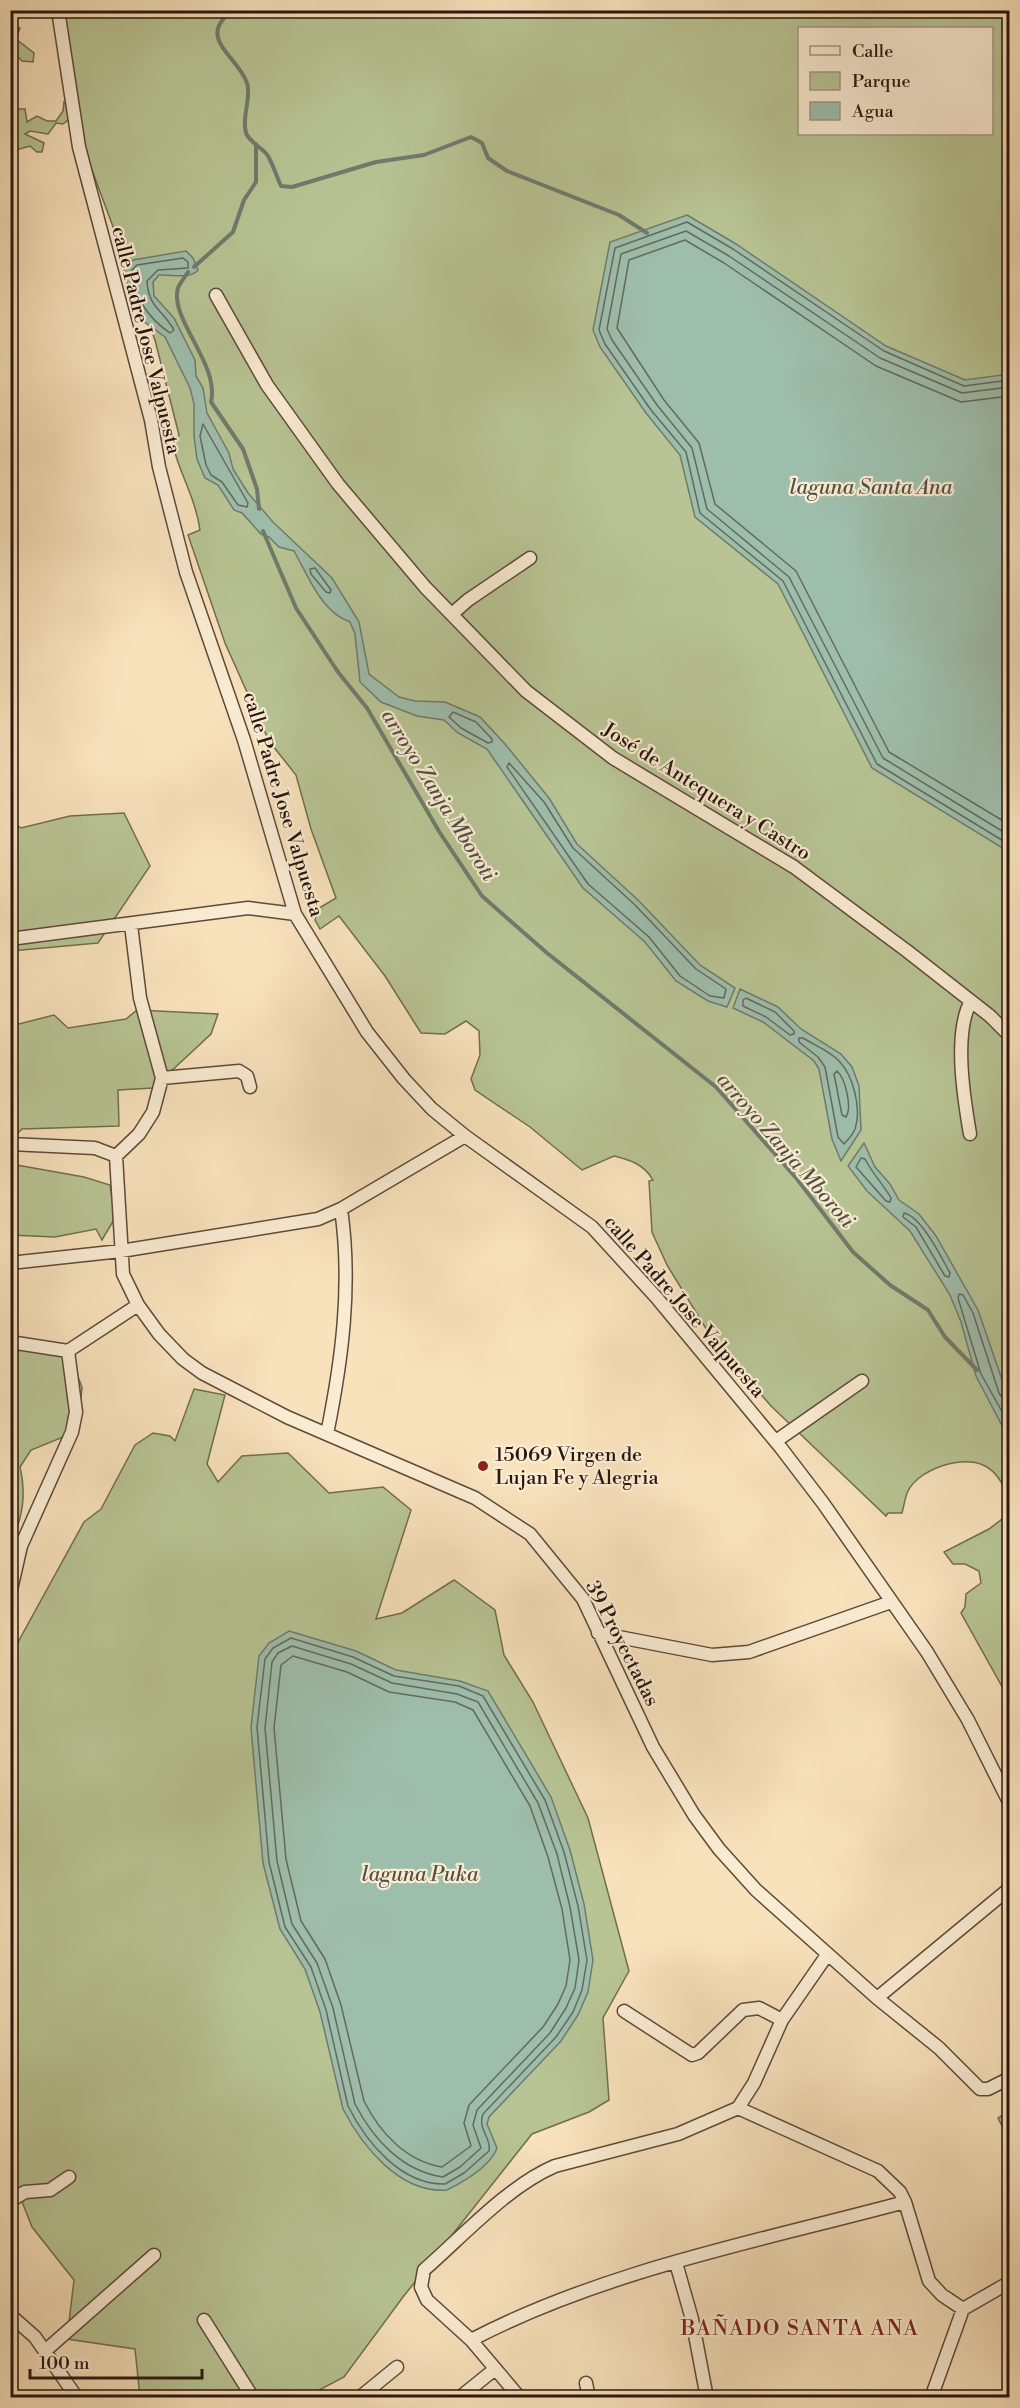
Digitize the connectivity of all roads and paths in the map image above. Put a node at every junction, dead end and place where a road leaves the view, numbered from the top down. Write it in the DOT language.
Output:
graph roads {
  1 [pos="58,10"];
  2 [pos="216,295"];
  3 [pos="530,558"];
  4 [pos="452,614"];
  5 [pos="294,914"];
  6 [pos="132,925"];
  7 [pos="10,939"];
  8 [pos="971,1001"];
  9 [pos="1010,1036"];
  10 [pos="162,1078"];
  11 [pos="250,1087"];
  12 [pos="970,1134"];
  13 [pos="465,1136"];
  14 [pos="10,1144"];
  15 [pos="116,1156"];
  16 [pos="341,1209"];
  17 [pos="122,1251"];
  18 [pos="10,1263"];
  19 [pos="138,1305"];
  20 [pos="10,1342"];
  21 [pos="68,1351"];
  22 [pos="862,1381"];
  23 [pos="327,1434"];
  24 [pos="776,1442"];
  25 [pos="10,1594"];
  26 [pos="891,1602"];
  27 [pos="598,1633"];
  28 [pos="1010,1804"];
  29 [pos="1010,1888"];
  30 [pos="827,1955"];
  31 [pos="877,1998"];
  32 [pos="624,2011"];
  33 [pos="782,2020"];
  34 [pos="1010,2078"];
  35 [pos="738,2108"];
  36 [pos="69,2177"];
  37 [pos="10,2201"];
  38 [pos="905,2202"];
  39 [pos="154,2255"];
  40 [pos="675,2263"];
  41 [pos="1010,2282"];
  42 [pos="963,2309"];
  43 [pos="10,2315"];
  44 [pos="204,2320"];
  45 [pos="471,2340"];
  46 [pos="45,2351"];
  47 [pos="397,2367"];
  48 [pos="495,2369"];
  49 [pos="586,2383"];
  50 [pos="77,2397"];
  51 [pos="253,2397"];
  52 [pos="359,2397"];
  53 [pos="459,2397"];
  54 [pos="520,2397"];
  55 [pos="589,2397"];
  56 [pos="707,2397"];
  57 [pos="931,2397"];
  1 -- 5 [label="street, calle Padre Jose Valpuesta"];
  2 -- 4 [label="street, José de Antequera y Castro"];
  3 -- 4 [label="street"];
  4 -- 8 [label="street, José de Antequera y Castro"];
  5 -- 6 [label="street"];
  5 -- 13 [label="street, calle Padre Jose Valpuesta"];
  6 -- 7 [label="street"];
  6 -- 10 [label="street"];
  8 -- 9 [label="street, José de Antequera y Castro"];
  8 -- 12 [label="street"];
  10 -- 11 [label="street"];
  10 -- 15 [label="street"];
  13 -- 16 [label="street"];
  13 -- 24 [label="street, calle Padre Jose Valpuesta"];
  14 -- 15 [label="street"];
  15 -- 17 [label="street, 39 Proyectadas"];
  16 -- 17 [label="street"];
  16 -- 23 [label="street"];
  17 -- 18 [label="street"];
  17 -- 19 [label="street, 39 Proyectadas"];
  19 -- 21 [label="street"];
  19 -- 23 [label="street, 39 Proyectadas"];
  20 -- 21 [label="street"];
  21 -- 25 [label="street"];
  22 -- 24 [label="street"];
  23 -- 27 [label="street, 39 Proyectadas"];
  24 -- 26 [label="street, calle Padre Jose Valpuesta"];
  26 -- 27 [label="street"];
  26 -- 28 [label="street, calle Padre Jose Valpuesta"];
  27 -- 30 [label="street, 39 Proyectadas"];
  29 -- 31 [label="street"];
  30 -- 31 [label="street, 39 Proyectadas"];
  30 -- 33 [label="street"];
  31 -- 34 [label="street, 39 Proyectadas"];
  32 -- 33 [label="street"];
  33 -- 35 [label="street"];
  35 -- 38 [label="street"];
  35 -- 45 [label="street"];
  36 -- 37 [label="street"];
  38 -- 40 [label="street"];
  38 -- 42 [label="street"];
  39 -- 46 [label="street"];
  40 -- 45 [label="street"];
  40 -- 56 [label="street"];
  41 -- 42 [label="street"];
  42 -- 57 [label="street"];
  43 -- 46 [label="street"];
  44 -- 51 [label="street"];
  45 -- 48 [label="street"];
  46 -- 50 [label="street"];
  47 -- 52 [label="street"];
  48 -- 53 [label="street"];
  48 -- 54 [label="street"];
  49 -- 55 [label="street"];
}
